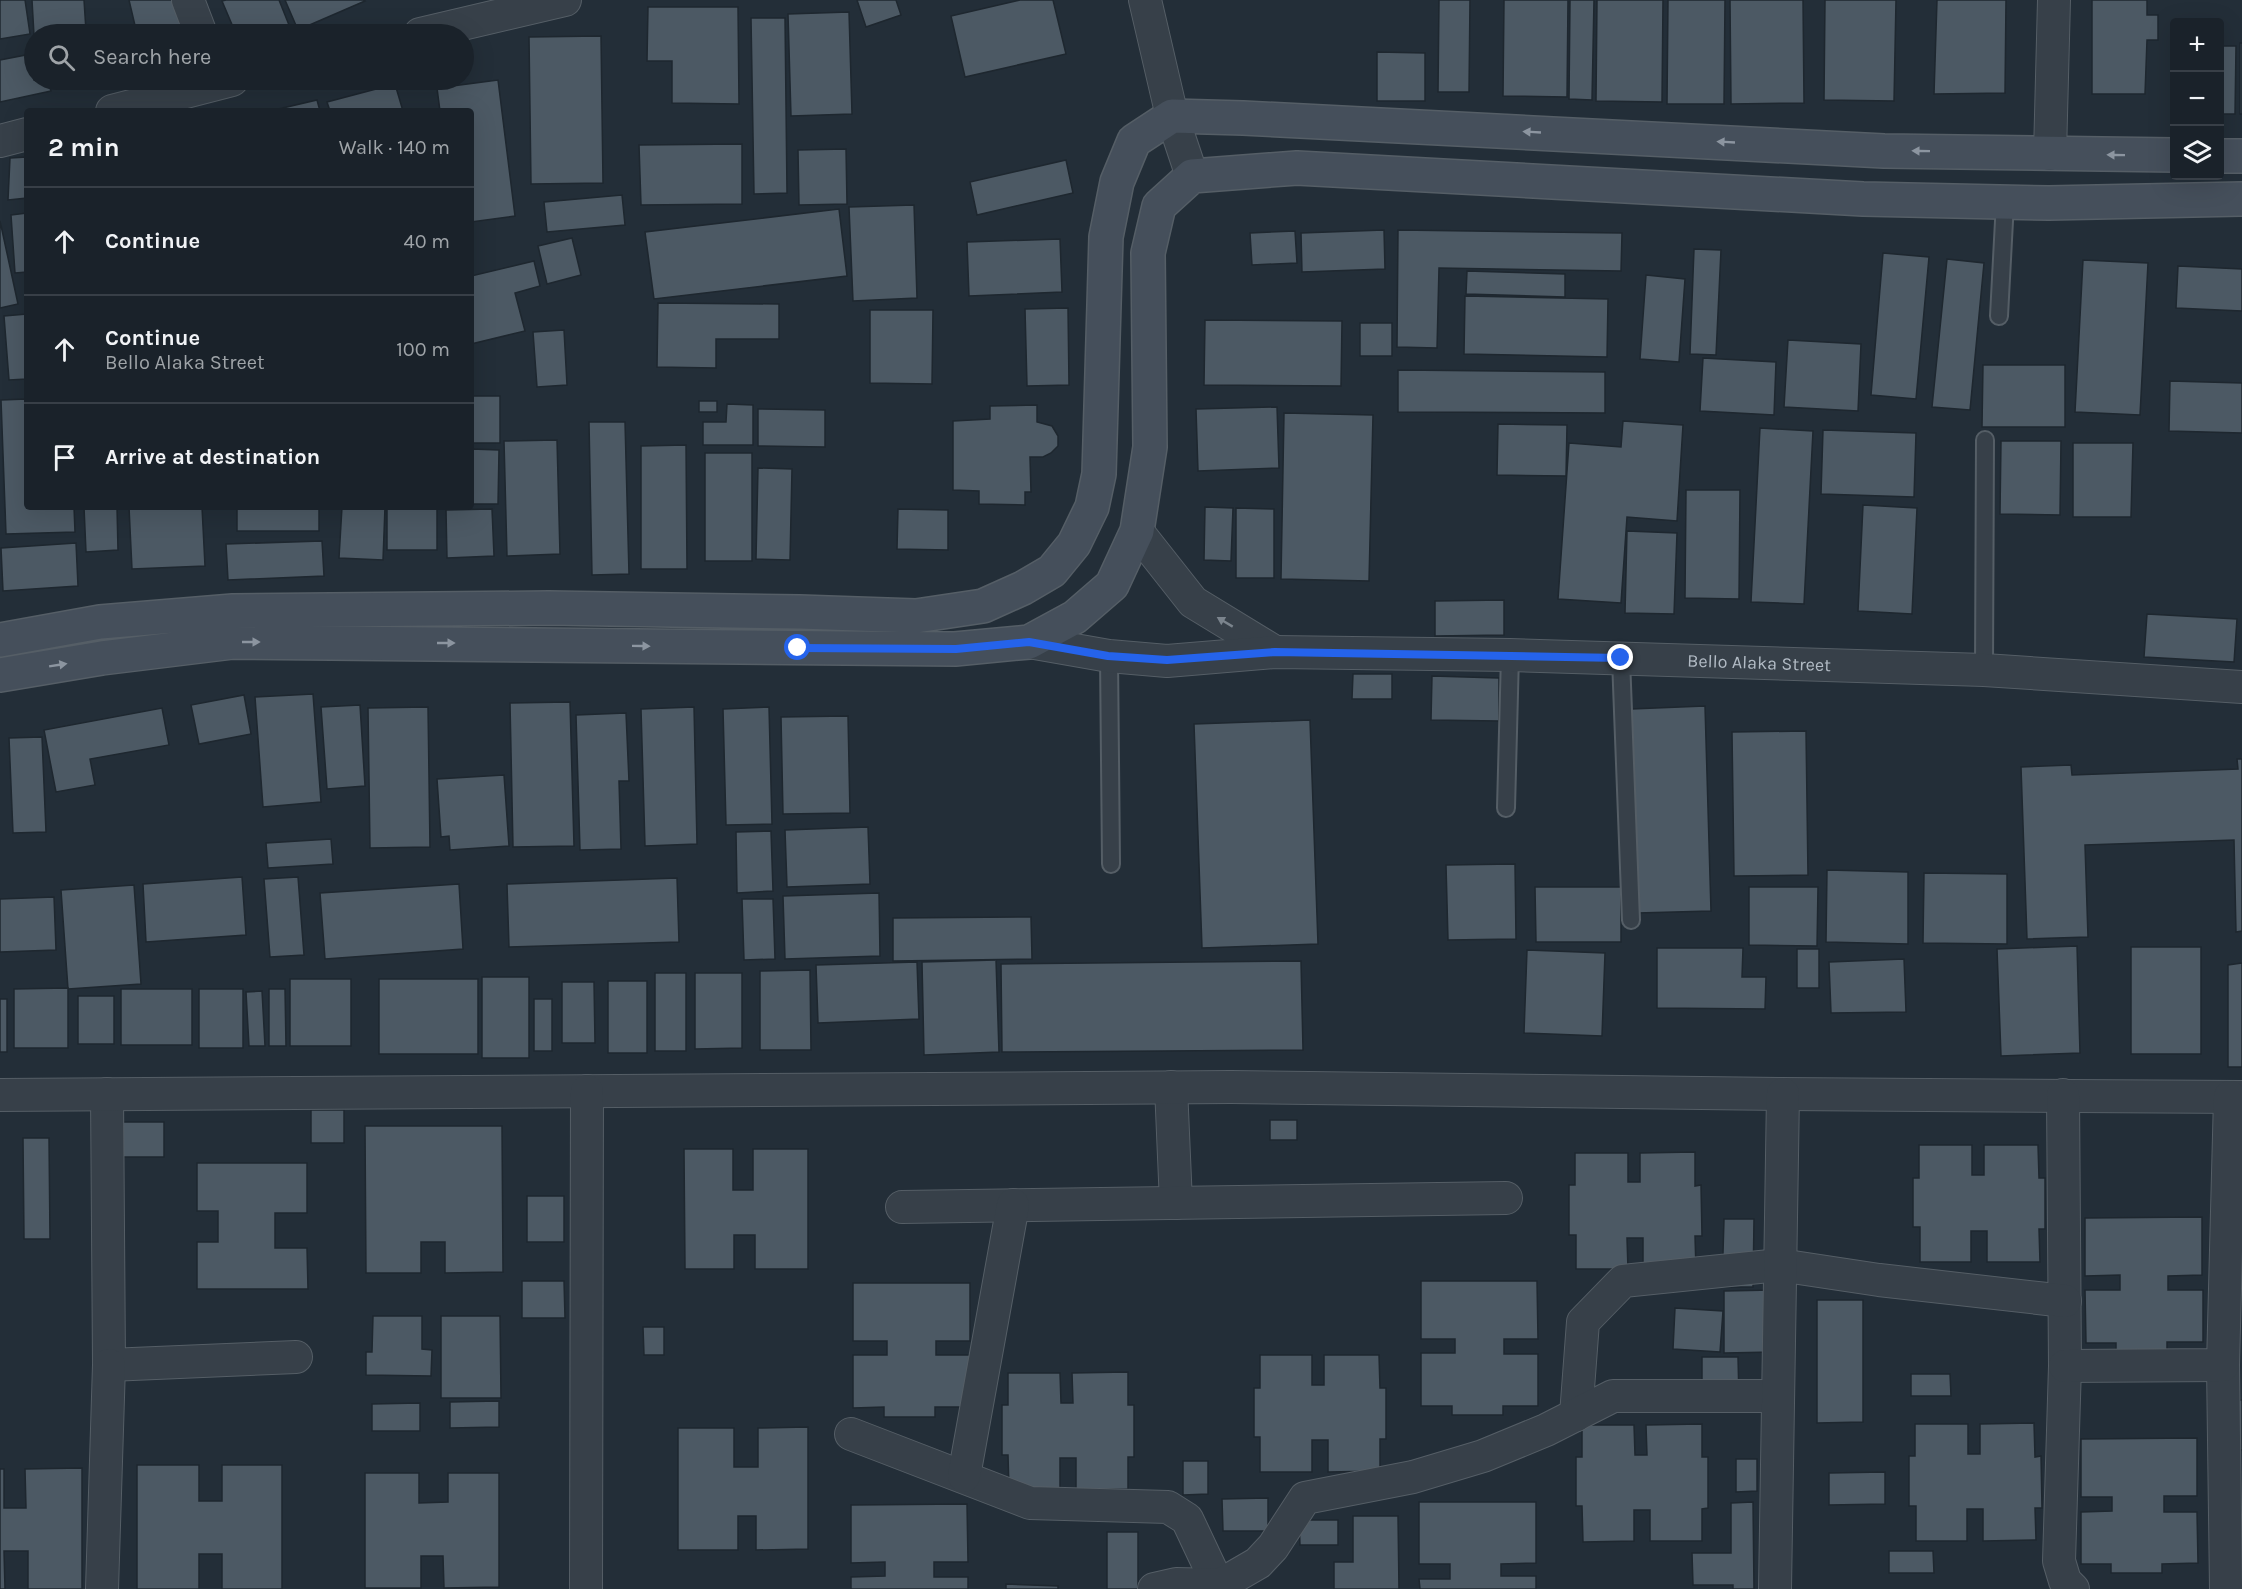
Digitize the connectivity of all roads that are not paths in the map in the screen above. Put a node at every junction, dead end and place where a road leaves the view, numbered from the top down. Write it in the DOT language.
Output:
graph roads {
  1 [pos="189,0"];
  2 [pos="565,0"];
  3 [pos="1145,0"];
  4 [pos="2054,0"];
  5 [pos="197,24"];
  6 [pos="463,24"];
  7 [pos="190,90"];
  8 [pos="123,108"];
  9 [pos="1172,116"];
  10 [pos="24,135"];
  11 [pos="0,141"];
  12 [pos="2050,154"];
  13 [pos="2170,155"];
  14 [pos="2224,156"];
  15 [pos="2242,156"];
  16 [pos="1192,176"];
  17 [pos="2242,200"];
  18 [pos="2005,202"];
  19 [pos="1999,316"];
  20 [pos="1985,440"];
  21 [pos="1137,531"];
  22 [pos="0,640"];
  23 [pos="1029,642"];
  24 [pos="1275,652"];
  25 [pos="1510,655"];
  26 [pos="1108,656"];
  27 [pos="1621,658"];
  28 [pos="1984,670"];
  29 [pos="0,675"];
  30 [pos="2242,687"];
  31 [pos="1506,808"];
  32 [pos="1111,864"];
  33 [pos="1631,920"];
  34 [pos="1171,1087"];
  35 [pos="587,1091"];
  36 [pos="107,1094"];
  37 [pos="1783,1094"];
  38 [pos="0,1095"];
  39 [pos="2063,1095"];
  40 [pos="2236,1097"];
  41 [pos="1506,1198"];
  42 [pos="1176,1203"];
  43 [pos="1013,1206"];
  44 [pos="902,1207"];
  45 [pos="1780,1265"];
  46 [pos="2065,1301"];
  47 [pos="296,1357"];
  48 [pos="109,1365"];
  49 [pos="2223,1365"];
  50 [pos="2065,1366"];
  51 [pos="1778,1396"];
  52 [pos="1576,1415"];
  53 [pos="851,1434"];
  54 [pos="964,1476"];
  55 [pos="1220,1587"];
  56 [pos="102,1589"];
  57 [pos="586,1589"];
  58 [pos="1154,1589"];
  59 [pos="1775,1589"];
  60 [pos="2073,1589"];
  61 [pos="2226,1589"];
  1 -- 5 [label="street"];
  2 -- 6 [label="street"];
  3 -- 9 [label="street"];
  4 -- 12 [label="street"];
  7 -- 8 [label="street"];
  12 -- 9 [label="street, one-way"];
  9 -- 16 [label="street"];
  9 -- 22 [label="street"];
  10 -- 11 [label="street"];
  13 -- 12 [label="street, one-way"];
  14 -- 15 [label="street"];
  16 -- 18 [label="street"];
  16 -- 21 [label="street"];
  17 -- 18 [label="street"];
  18 -- 19 [label="lane"];
  20 -- 28 [label="lane"];
  21 -- 23 [label="street"];
  24 -- 21 [label="street, one-way"];
  23 -- 26 [label="street, Bello Alaka Street"];
  29 -- 23 [label="street, one-way"];
  24 -- 25 [label="street, Bello Alaka Street"];
  24 -- 26 [label="street, Bello Alaka Street"];
  25 -- 27 [label="street, Bello Alaka Street"];
  25 -- 31 [label="lane"];
  26 -- 32 [label="lane"];
  27 -- 28 [label="street, Bello Alaka Street"];
  27 -- 33 [label="lane"];
  28 -- 30 [label="street, Bello Alaka Street"];
  34 -- 35 [label="street"];
  34 -- 37 [label="street"];
  34 -- 42 [label="street"];
  35 -- 36 [label="street"];
  35 -- 57 [label="street"];
  36 -- 38 [label="street"];
  36 -- 48 [label="street"];
  37 -- 39 [label="street"];
  37 -- 45 [label="street"];
  39 -- 40 [label="street"];
  39 -- 46 [label="street"];
  40 -- 49 [label="street"];
  41 -- 42 [label="street"];
  42 -- 43 [label="street"];
  43 -- 44 [label="street"];
  43 -- 54 [label="street"];
  45 -- 46 [label="street"];
  45 -- 51 [label="street"];
  45 -- 52 [label="street"];
  46 -- 50 [label="street"];
  47 -- 48 [label="street"];
  48 -- 56 [label="street"];
  49 -- 50 [label="street"];
  49 -- 61 [label="street"];
  50 -- 60 [label="street"];
  51 -- 52 [label="street"];
  51 -- 59 [label="street"];
  52 -- 55 [label="street"];
  53 -- 54 [label="street"];
  54 -- 55 [label="street"];
  55 -- 58 [label="street"];
}
